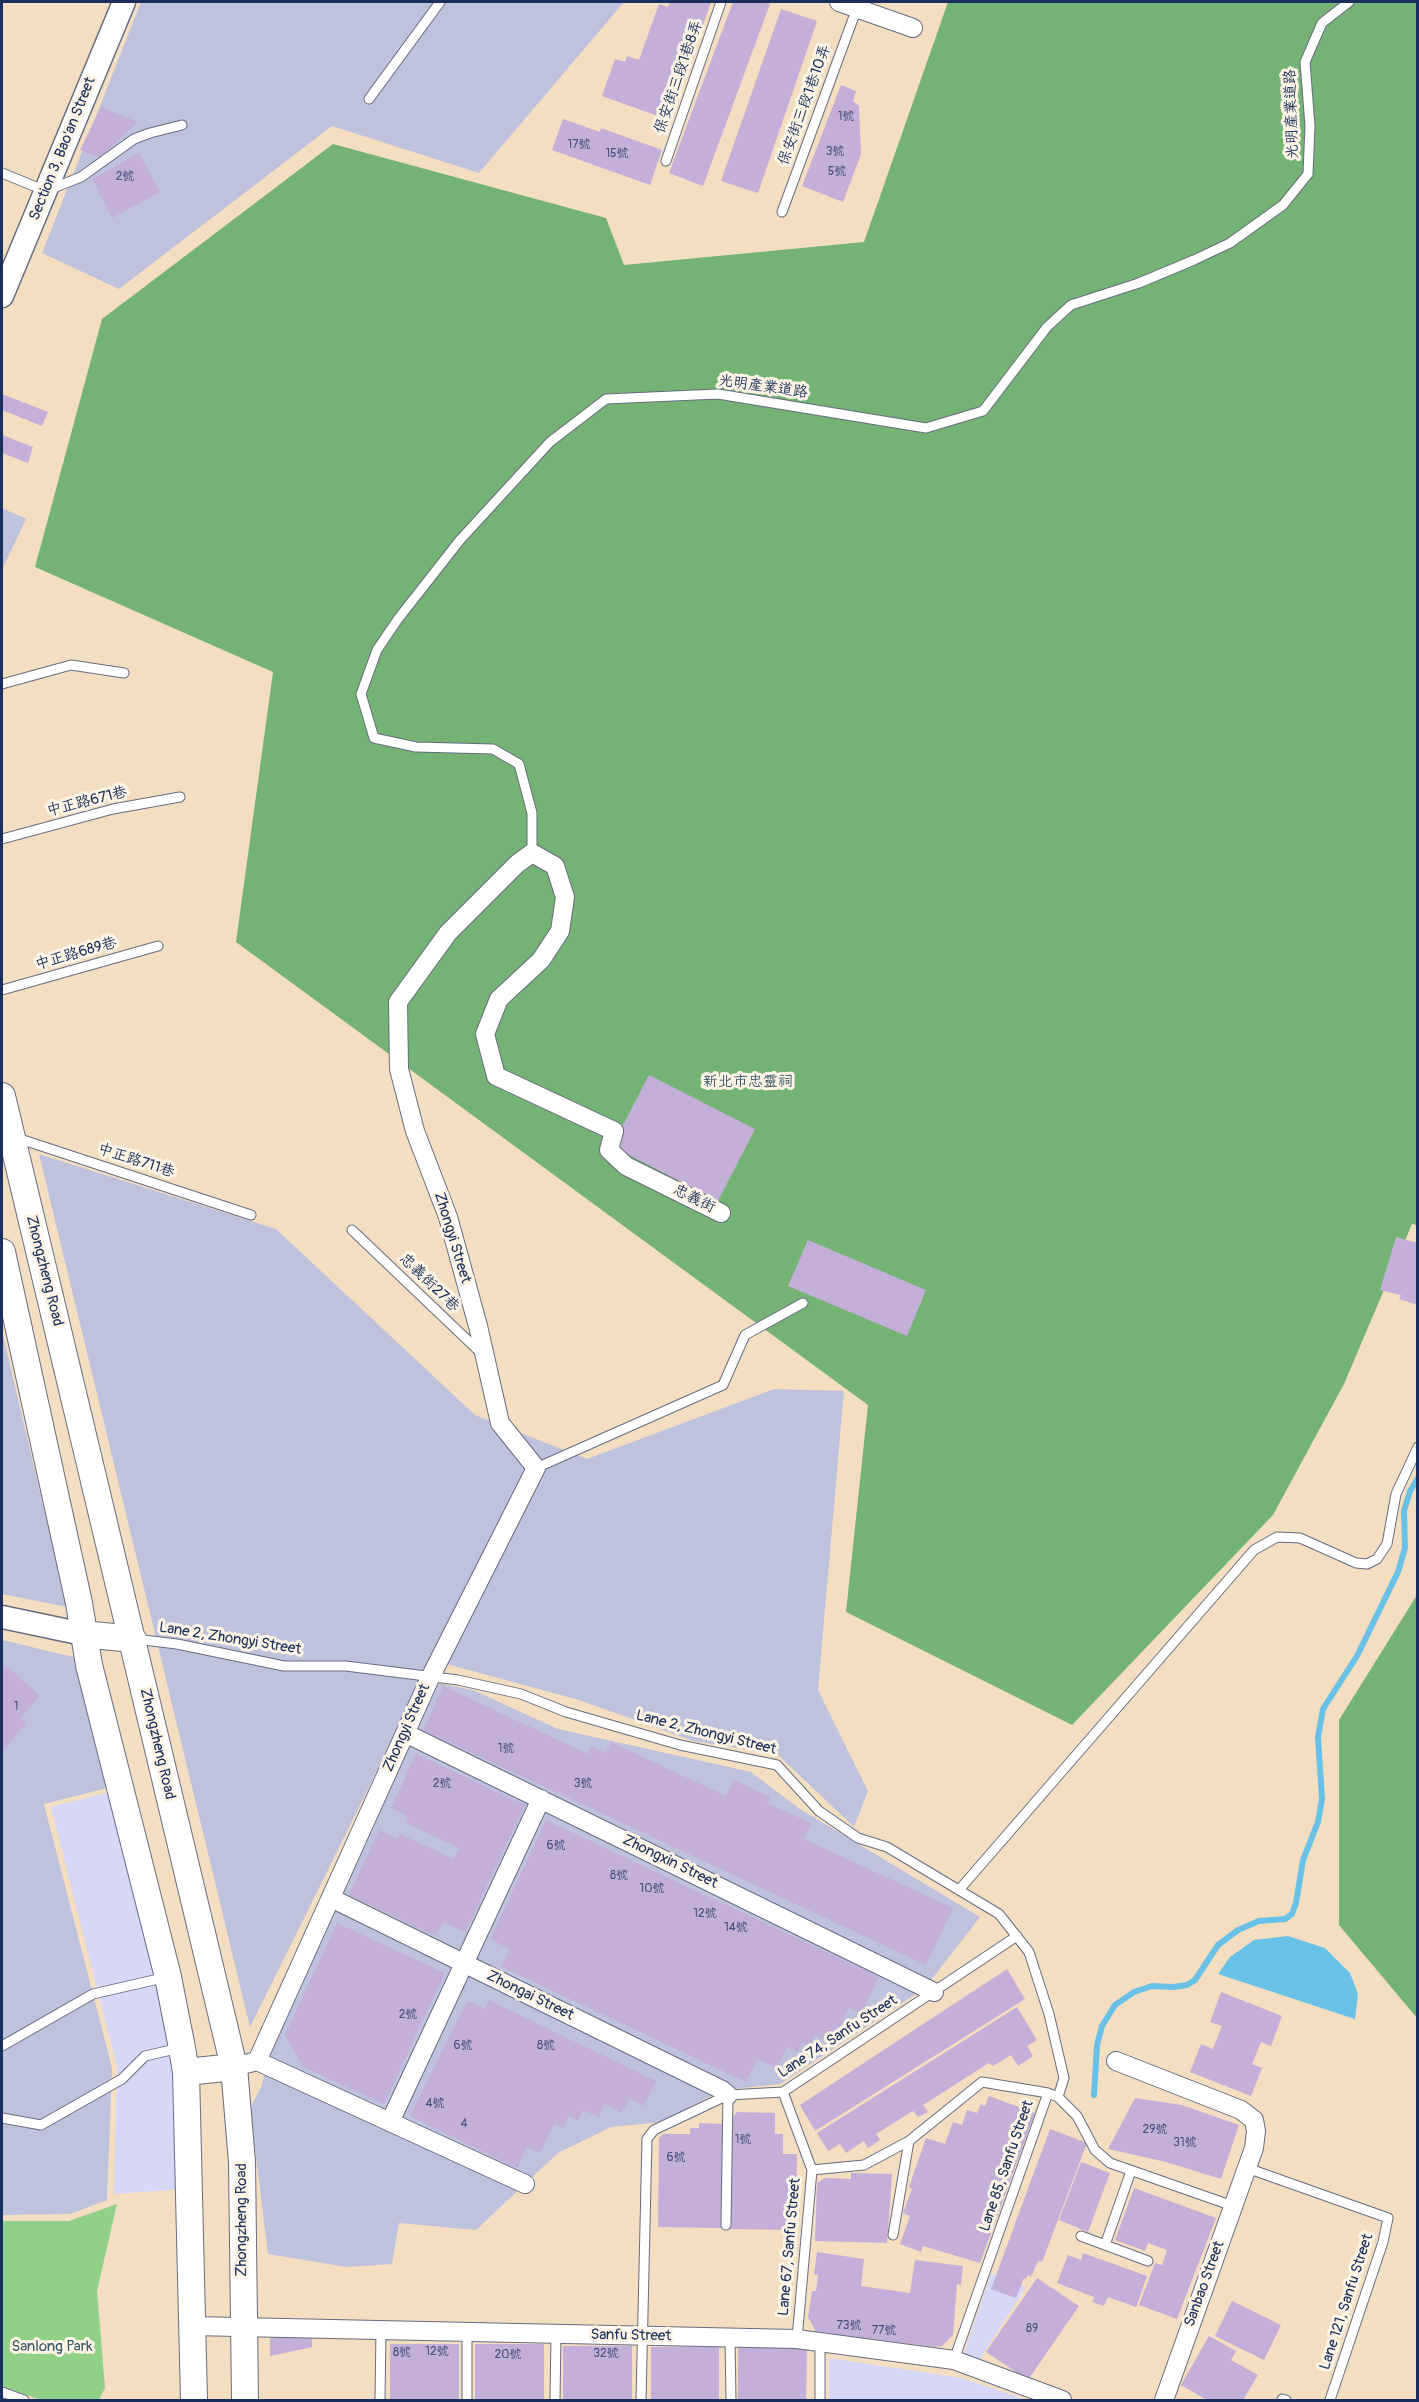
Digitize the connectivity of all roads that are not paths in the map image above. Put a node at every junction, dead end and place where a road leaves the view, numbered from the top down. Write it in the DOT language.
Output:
graph roads {
  1 [pos="124,2"];
  2 [pos="440,2"];
  3 [pos="721,2"];
  4 [pos="1349,2"];
  5 [pos="848,4"];
  6 [pos="913,28"];
  7 [pos="369,99"];
  8 [pos="182,125"];
  9 [pos="666,161"];
  10 [pos="2,173"];
  11 [pos="46,191"];
  12 [pos="782,212"];
  13 [pos="2,296"];
  14 [pos="124,673"];
  15 [pos="2,684"];
  16 [pos="180,797"];
  17 [pos="2,839"];
  18 [pos="532,853"];
  19 [pos="158,946"];
  20 [pos="2,990"];
  21 [pos="2,1096"];
  22 [pos="11,1137"];
  23 [pos="721,1213"];
  24 [pos="251,1215"];
  25 [pos="352,1230"];
  26 [pos="2,1252"];
  27 [pos="804,1303"];
  28 [pos="485,1357"];
  29 [pos="1418,1447"];
  30 [pos="536,1468"];
  31 [pos="2,1617"];
  32 [pos="83,1634"];
  33 [pos="133,1639"];
  34 [pos="430,1678"];
  35 [pos="405,1733"];
  36 [pos="541,1799"];
  37 [pos="959,1890"];
  38 [pos="331,1898"];
  39 [pos="1017,1936"];
  40 [pos="464,1963"];
  41 [pos="168,1977"];
  42 [pos="934,1992"];
  43 [pos="2,2046"];
  44 [pos="184,2060"];
  45 [pos="1116,2061"];
  46 [pos="246,2064"];
  47 [pos="783,2092"];
  48 [pos="1048,2093"];
  49 [pos="728,2096"];
  50 [pos="1058,2097"];
  51 [pos="2,2118"];
  52 [pos="390,2122"];
  53 [pos="909,2141"];
  54 [pos="1247,2168"];
  55 [pos="812,2170"];
  56 [pos="1131,2171"];
  57 [pos="525,2184"];
  58 [pos="1233,2206"];
  59 [pos="726,2225"];
  60 [pos="893,2235"];
  61 [pos="1081,2236"];
  62 [pos="1105,2245"];
  63 [pos="1148,2261"];
  64 [pos="192,2326"];
  65 [pos="243,2327"];
  66 [pos="381,2331"];
  67 [pos="467,2333"];
  68 [pos="556,2335"];
  69 [pos="642,2337"];
  70 [pos="730,2339"];
  71 [pos="796,2339"];
  72 [pos="820,2342"];
  73 [pos="954,2360"];
  74 [pos="2,2392"];
  75 [pos="24,2400"];
  76 [pos="194,2400"];
  77 [pos="244,2400"];
  78 [pos="380,2400"];
  79 [pos="467,2400"];
  80 [pos="555,2400"];
  81 [pos="641,2400"];
  82 [pos="731,2400"];
  83 [pos="820,2400"];
  84 [pos="1062,2400"];
  85 [pos="1164,2400"];
  86 [pos="1330,2400"];
  1 -- 11 [label="street, Section 3, Bao'an Street"];
  2 -- 7 [label="lane"];
  3 -- 9 [label="lane, 保安街三段1巷8弄"];
  4 -- 18 [label="lane, 光明產業道路"];
  5 -- 6 [label="street"];
  5 -- 12 [label="lane, 保安街三段1巷10弄"];
  8 -- 11 [label="lane"];
  10 -- 11 [label="lane"];
  11 -- 13 [label="street, Section 3, Bao'an Street"];
  14 -- 15 [label="lane"];
  16 -- 17 [label="lane, 中正路671巷"];
  18 -- 23 [label="street"];
  18 -- 28 [label="street, Zhongyi Street"];
  19 -- 20 [label="lane, 中正路689巷"];
  21 -- 22 [label="main road, Zhongzheng Road"];
  22 -- 24 [label="lane, 中正路711巷"];
  22 -- 33 [label="main road, Zhongzheng Road"];
  25 -- 28 [label="lane, 忠義街27巷"];
  26 -- 32 [label="main road"];
  27 -- 30 [label="lane"];
  28 -- 30 [label="street, Zhongyi Street"];
  29 -- 37 [label="lane"];
  30 -- 34 [label="street, Zhongyi Street"];
  31 -- 32 [label="street"];
  32 -- 33 [label="main road"];
  32 -- 41 [label="main road"];
  33 -- 34 [label="lane, Lane 2, Zhongyi Street"];
  33 -- 46 [label="main road, Zhongzheng Road"];
  34 -- 35 [label="street, Zhongyi Street"];
  34 -- 37 [label="lane, Lane 2, Zhongyi Street"];
  35 -- 36 [label="street, Zhongxin Street"];
  35 -- 38 [label="street, Zhongyi Street"];
  36 -- 40 [label="street"];
  36 -- 42 [label="street, Zhongxin Street"];
  37 -- 39 [label="lane, Lane 2, Zhongyi Street"];
  38 -- 40 [label="street, Zhongai Street"];
  38 -- 46 [label="street, Zhongyi Street"];
  39 -- 42 [label="lane, Lane 74, Sanfu Street"];
  39 -- 50 [label="lane, Lane 2, Zhongyi Street"];
  40 -- 49 [label="street, Zhongai Street"];
  40 -- 52 [label="street"];
  41 -- 43 [label="lane"];
  41 -- 44 [label="main road"];
  42 -- 47 [label="lane, Lane 74, Sanfu Street"];
  44 -- 46 [label="main road"];
  44 -- 51 [label="lane"];
  44 -- 64 [label="main road"];
  45 -- 54 [label="street, Sanbao Street"];
  46 -- 52 [label="street"];
  46 -- 65 [label="main road, Zhongzheng Road"];
  47 -- 49 [label="lane, Lane 74, Sanfu Street"];
  47 -- 55 [label="lane"];
  48 -- 50 [label="lane, Lane 85, Sanfu Street"];
  48 -- 53 [label="lane, Lane 67, Sanfu Street"];
  48 -- 73 [label="lane, Lane 85, Sanfu Street"];
  49 -- 59 [label="lane"];
  49 -- 69 [label="lane, Lane 74, Sanfu Street"];
  50 -- 56 [label="lane, Lane 85, Sanfu Street"];
  52 -- 57 [label="street"];
  53 -- 55 [label="lane, Lane 67, Sanfu Street"];
  53 -- 60 [label="lane"];
  54 -- 58 [label="street, Sanbao Street"];
  54 -- 86 [label="lane, Lane 121, Sanfu Street"];
  55 -- 71 [label="lane, Lane 67, Sanfu Street"];
  56 -- 58 [label="lane, Lane 85, Sanfu Street"];
  56 -- 62 [label="lane"];
  58 -- 85 [label="street, Sanbao Street"];
  61 -- 62 [label="lane"];
  62 -- 63 [label="lane"];
  64 -- 65 [label="street, Sanfu Street"];
  64 -- 76 [label="main road"];
  65 -- 66 [label="street, Sanfu Street"];
  65 -- 77 [label="main road, Zhongzheng Road"];
  66 -- 67 [label="street, Sanfu Street"];
  66 -- 78 [label="lane"];
  67 -- 68 [label="street, Sanfu Street"];
  67 -- 79 [label="lane"];
  68 -- 69 [label="street, Sanfu Street"];
  68 -- 80 [label="lane"];
  69 -- 70 [label="street, Sanfu Street"];
  69 -- 81 [label="lane, Lane 74, Sanfu Street"];
  70 -- 71 [label="street, Sanfu Street"];
  70 -- 82 [label="lane"];
  71 -- 72 [label="street, Sanfu Street"];
  72 -- 73 [label="street, Sanfu Street"];
  72 -- 83 [label="lane"];
  73 -- 84 [label="street, Sanfu Street"];
  74 -- 75 [label="lane"];
}
